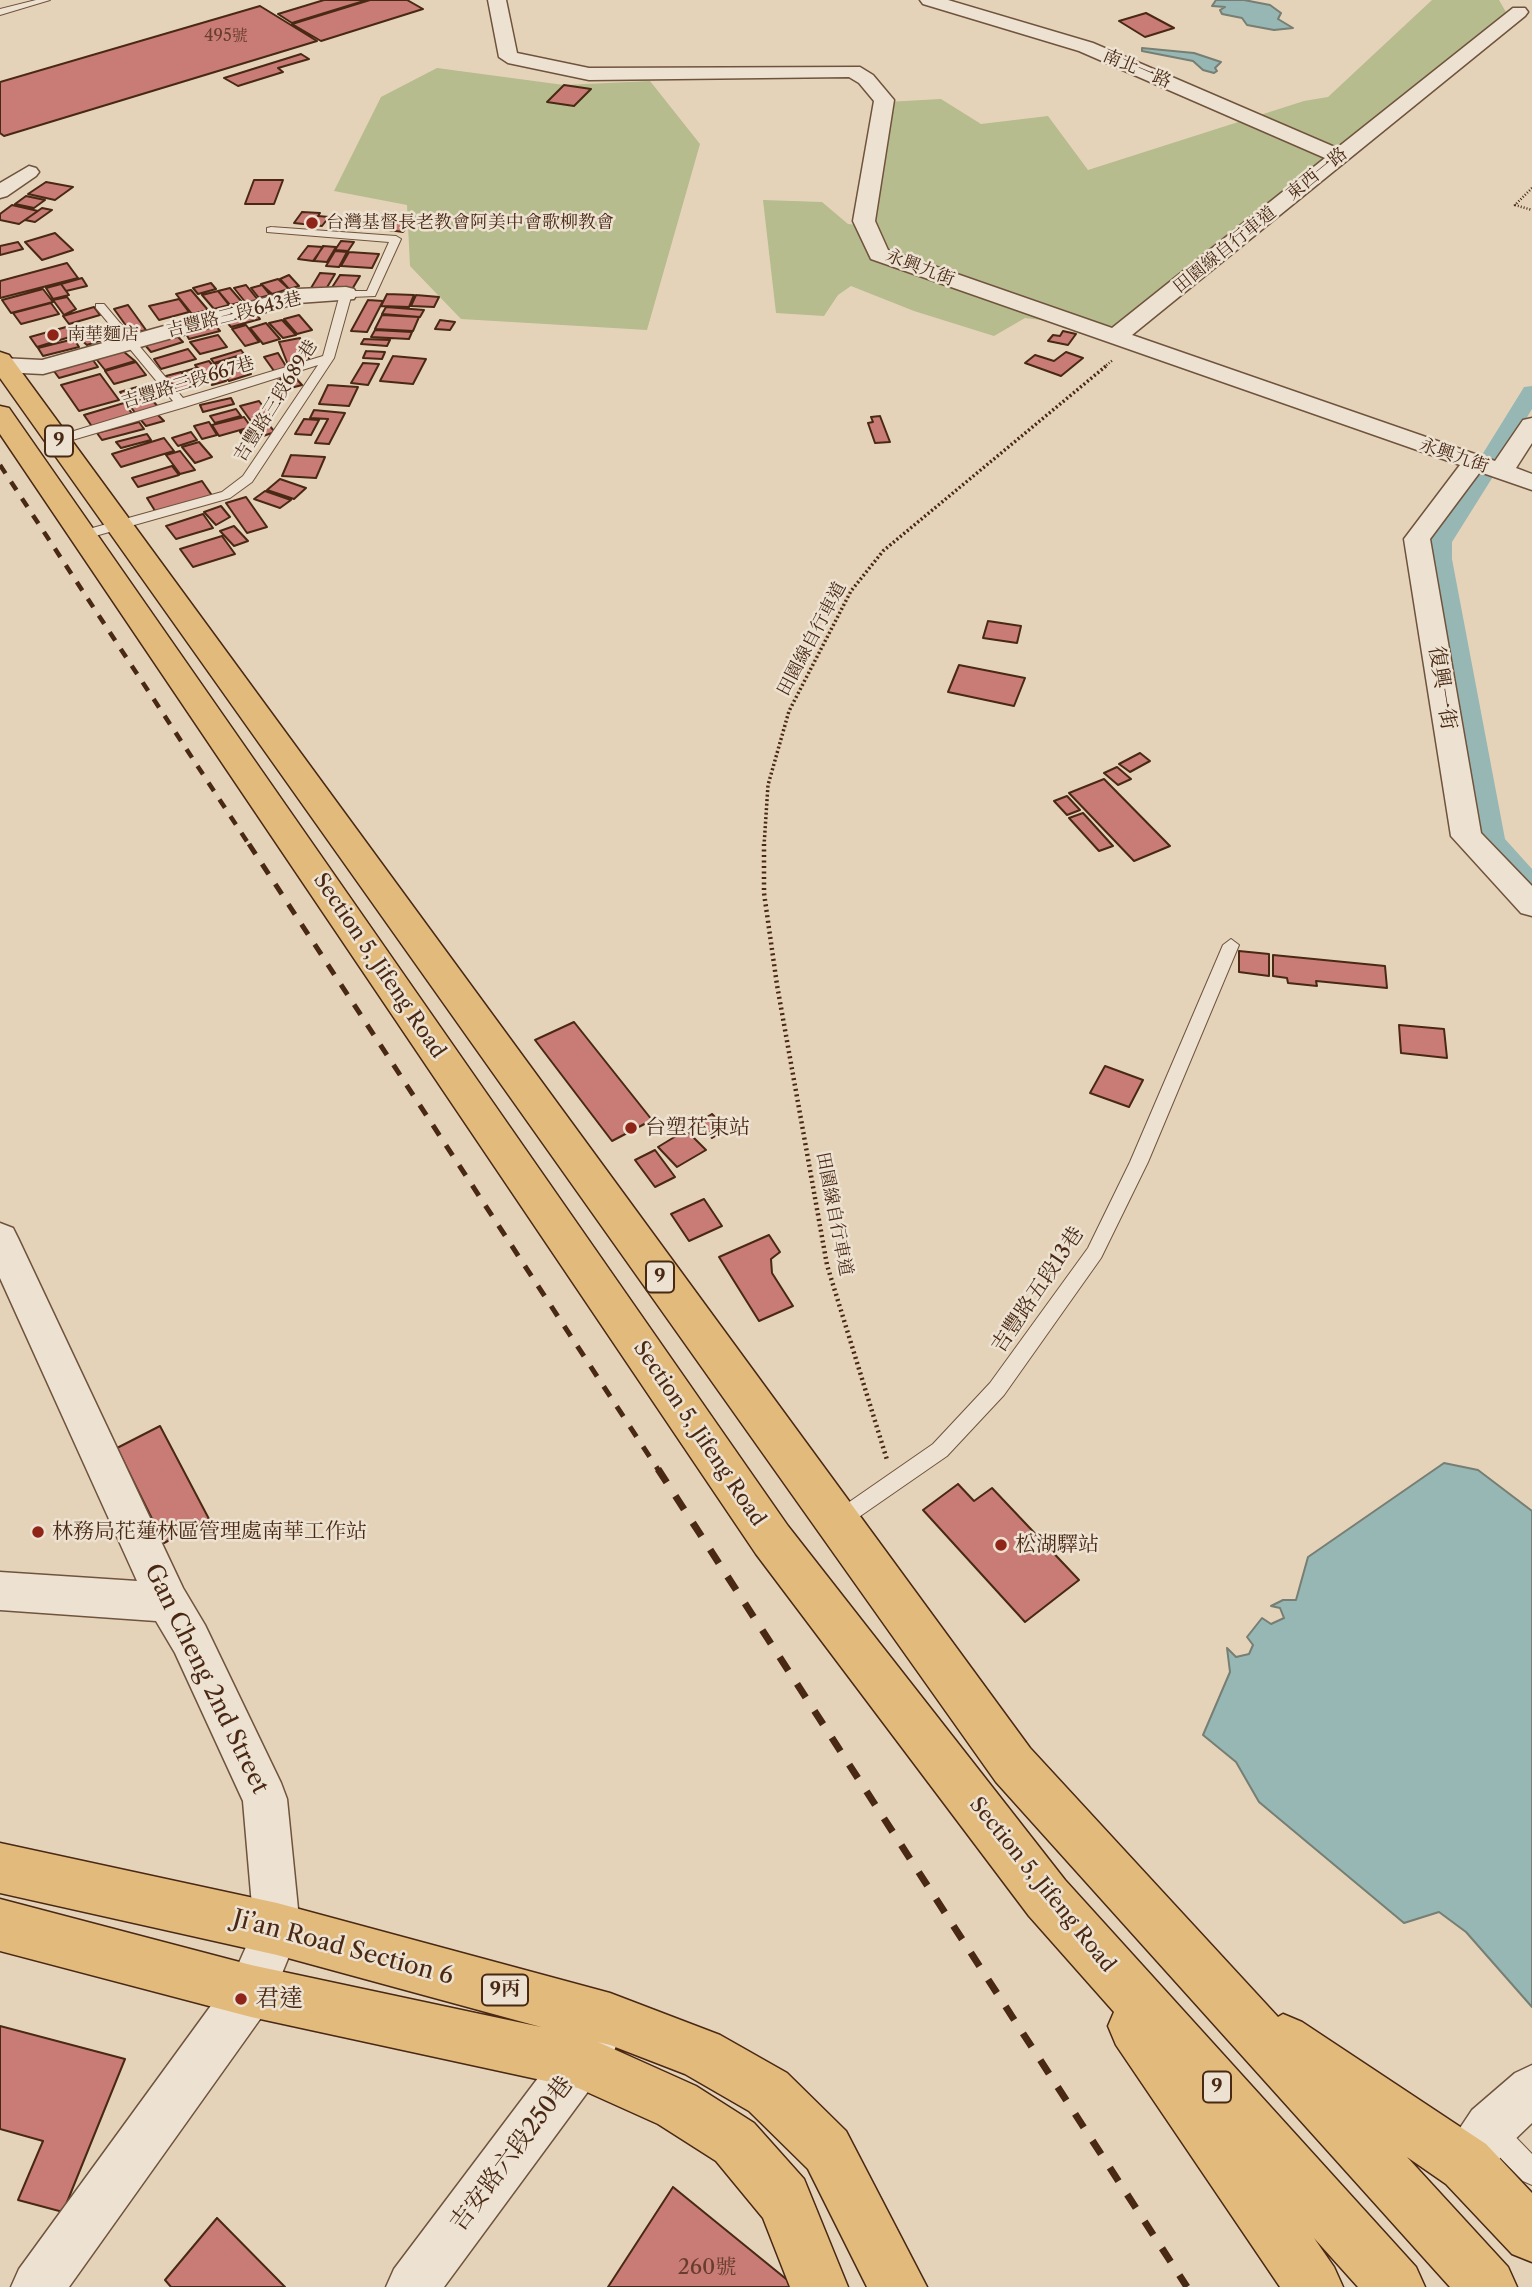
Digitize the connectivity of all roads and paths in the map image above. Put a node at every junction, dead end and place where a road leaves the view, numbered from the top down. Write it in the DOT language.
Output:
graph roads {
  1 [pos="46,0"];
  2 [pos="497,0"];
  3 [pos="929,0"];
  4 [pos="0,12"];
  5 [pos="1519,13"];
  6 [pos="1339,156"];
  7 [pos="29,172"];
  8 [pos="1532,188"];
  9 [pos="0,192"];
  10 [pos="1532,210"];
  11 [pos="271,230"];
  12 [pos="346,294"];
  13 [pos="100,306"];
  14 [pos="1125,339"];
  15 [pos="129,342"];
  16 [pos="328,358"];
  17 [pos="1,363"];
  18 [pos="181,404"];
  19 [pos="0,414"];
  20 [pos="1532,425"];
  21 [pos="58,440"];
  22 [pos="1488,467"];
  23 [pos="1532,482"];
  24 [pos="101,529"];
  25 [pos="1532,905"];
  26 [pos="1231,945"];
  27 [pos="0,1238"];
  28 [pos="894,1484"];
  29 [pos="836,1522"];
  30 [pos="0,1591"];
  31 [pos="168,1602"];
  32 [pos="0,1868"];
  33 [pos="1047,1898"];
  34 [pos="0,1925"];
  35 [pos="277,1929"];
  36 [pos="251,1991"];
  37 [pos="1233,2007"];
  38 [pos="610,2019"];
  39 [pos="581,2062"];
  40 [pos="1532,2090"];
  41 [pos="1478,2146"];
  42 [pos="1532,2172"];
  43 [pos="1532,2234"];
  44 [pos="1392,2282"];
  45 [pos="37,2287"];
  46 [pos="412,2287"];
  47 [pos="819,2287"];
  48 [pos="898,2287"];
  49 [pos="1314,2287"];
  50 [pos="1488,2287"];
  1 -- 4 [label="lane"];
  2 -- 14 [label="street, 永興九街"];
  3 -- 6 [label="street, 南北一路"];
  5 -- 6 [label="street, 東西一路"];
  6 -- 14 [label="street, 東西一路"];
  7 -- 9 [label="street"];
  8 -- 10 [label="path"];
  11 -- 12 [label="lane"];
  12 -- 15 [label="street, 吉豐路三段643巷"];
  12 -- 16 [label="lane, 吉豐路三段689巷"];
  13 -- 15 [label="lane"];
  14 -- 22 [label="street, 永興九街"];
  14 -- 28 [label="path, 田園線自行車道"];
  15 -- 17 [label="street, 吉豐路三段643巷"];
  15 -- 18 [label="lane"];
  16 -- 18 [label="lane, 吉豐路三段667巷"];
  16 -- 24 [label="lane, 吉豐路三段689巷"];
  17 -- 21 [label="main road, 9"];
  18 -- 21 [label="lane, 吉豐路三段667巷"];
  19 -- 24 [label="main road, 9"];
  20 -- 22 [label="street, 復興一街"];
  21 -- 24 [label="main road, 9"];
  22 -- 23 [label="street, 永興九街"];
  22 -- 25 [label="street, 復興一街"];
  24 -- 29 [label="main road, Section 5, Jifeng Road / 9"];
  24 -- 33 [label="main road, Section 5, Jifeng Road / 9"];
  26 -- 28 [label="lane, 吉豐路五段13巷"];
  27 -- 31 [label="street, Gan Cheng 2nd Street"];
  28 -- 29 [label="lane, 吉豐路五段13巷"];
  29 -- 37 [label="main road, Section 5, Jifeng Road / 9"];
  30 -- 31 [label="street"];
  31 -- 35 [label="street, Gan Cheng 2nd Street"];
  32 -- 35 [label="main road, Ji’an Road Section 6 / 9丙"];
  33 -- 44 [label="main road, Section 5, Jifeng Road / 9"];
  33 -- 49 [label="main road"];
  34 -- 36 [label="main road"];
  35 -- 36 [label="street, Gan Cheng 2nd Street"];
  35 -- 38 [label="main road, Ji’an Road Section 6 / 9丙"];
  36 -- 39 [label="main road"];
  36 -- 45 [label="street, Gan Cheng 2nd Street"];
  37 -- 41 [label="main road"];
  37 -- 50 [label="main road, Section 5, Jifeng Road / 9"];
  38 -- 39 [label="street, 吉安路六段250巷"];
  38 -- 48 [label="main road, Ji’an Road Section 6 / 9丙"];
  39 -- 46 [label="street, 吉安路六段250巷"];
  39 -- 47 [label="main road"];
  40 -- 41 [label="street"];
  41 -- 42 [label="lane"];
  41 -- 43 [label="main road"];
}
